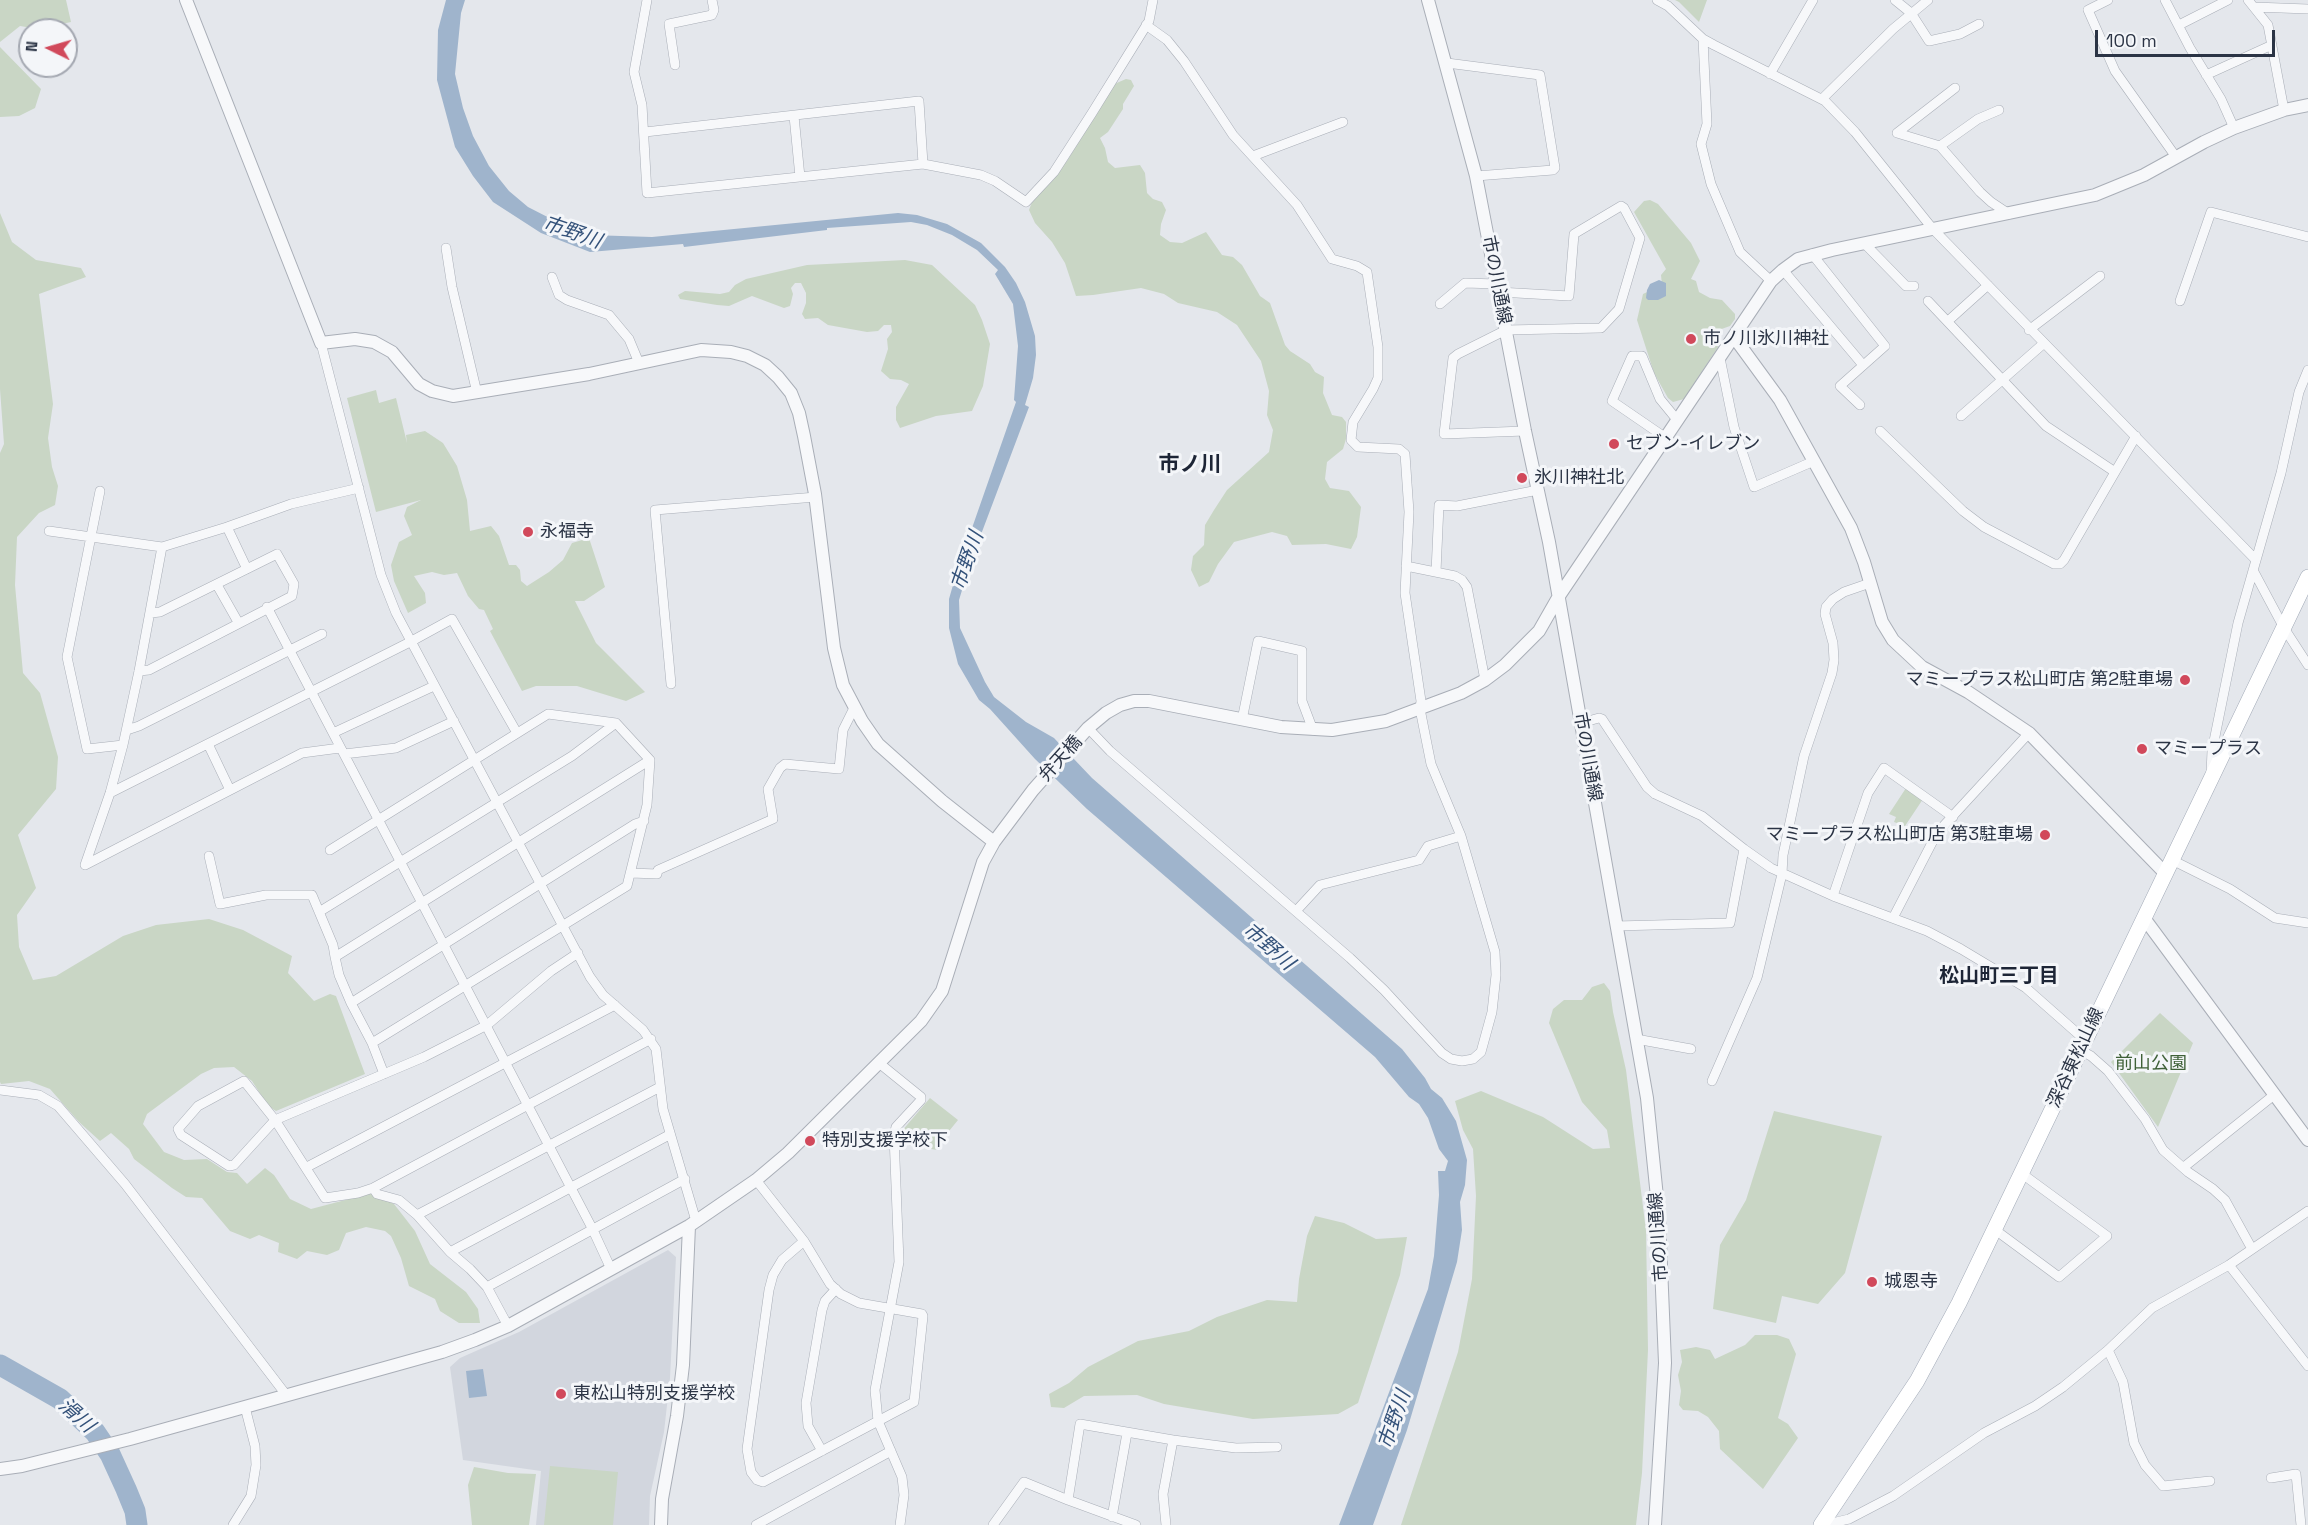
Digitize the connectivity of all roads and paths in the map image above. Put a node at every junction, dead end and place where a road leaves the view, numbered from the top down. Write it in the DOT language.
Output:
graph roads {
  1 [pos="186,0"];
  2 [pos="647,0"];
  3 [pos="712,0"];
  4 [pos="1153,0"];
  5 [pos="1428,0"];
  6 [pos="1657,0"];
  7 [pos="1813,0"];
  8 [pos="1895,0"];
  9 [pos="1928,0"];
  10 [pos="2108,0"];
  11 [pos="2165,0"];
  12 [pos="2228,0"];
  13 [pos="2251,4"];
  14 [pos="2308,9"];
  15 [pos="1911,13"];
  16 [pos="1979,24"];
  17 [pos="1146,25"];
  18 [pos="2178,25"];
  19 [pos="1703,39"];
  20 [pos="2272,45"];
  21 [pos="1447,63"];
  22 [pos="675,65"];
  23 [pos="1770,74"];
  24 [pos="2206,75"];
  25 [pos="1955,88"];
  26 [pos="1822,99"];
  27 [pos="2308,105"];
  28 [pos="1999,110"];
  29 [pos="2284,110"];
  30 [pos="794,116"];
  31 [pos="1343,122"];
  32 [pos="2234,128"];
  33 [pos="645,132"];
  34 [pos="1940,146"];
  35 [pos="1252,156"];
  36 [pos="2176,157"];
  37 [pos="923,164"];
  38 [pos="1476,176"];
  39 [pos="800,177"];
  40 [pos="2010,214"];
  41 [pos="1932,228"];
  42 [pos="2308,237"];
  43 [pos="1864,243"];
  44 [pos="446,248"];
  45 [pos="1812,254"];
  46 [pos="1783,270"];
  47 [pos="2100,276"];
  48 [pos="552,277"];
  49 [pos="1771,281"];
  50 [pos="1988,285"];
  51 [pos="1914,286"];
  52 [pos="1498,288"];
  53 [pos="1928,301"];
  54 [pos="2180,302"];
  55 [pos="1440,304"];
  56 [pos="1948,321"];
  57 [pos="1506,330"];
  58 [pos="2029,330"];
  59 [pos="1734,337"];
  60 [pos="321,343"];
  61 [pos="2043,344"];
  62 [pos="1720,358"];
  63 [pos="639,363"];
  64 [pos="1863,365"];
  65 [pos="2308,370"];
  66 [pos="2002,378"];
  67 [pos="477,393"];
  68 [pos="1860,405"];
  69 [pos="1961,416"];
  70 [pos="1678,421"];
  71 [pos="1525,431"];
  72 [pos="1880,432"];
  73 [pos="2136,436"];
  74 [pos="1666,438"];
  75 [pos="1815,461"];
  76 [pos="2115,472"];
  77 [pos="359,488"];
  78 [pos="1538,490"];
  79 [pos="100,491"];
  80 [pos="816,497"];
  81 [pos="227,527"];
  82 [pos="49,531"];
  83 [pos="91,538"];
  84 [pos="162,547"];
  85 [pos="2254,565"];
  86 [pos="1406,566"];
  87 [pos="247,569"];
  88 [pos="1436,572"];
  89 [pos="2308,577"];
  90 [pos="1870,583"];
  91 [pos="218,585"];
  92 [pos="1559,596"];
  93 [pos="267,607"];
  94 [pos="151,613"];
  95 [pos="238,622"];
  96 [pos="2284,628"];
  97 [pos="322,634"];
  98 [pos="410,642"];
  99 [pos="290,650"];
  100 [pos="2308,665"];
  101 [pos="140,671"];
  102 [pos="1485,680"];
  103 [pos="670,684"];
  104 [pos="434,686"];
  105 [pos="311,692"];
  106 [pos="854,708"];
  107 [pos="1420,709"];
  108 [pos="1242,720"];
  109 [pos="454,721"];
  110 [pos="616,723"];
  111 [pos="1581,723"];
  112 [pos="1088,728"];
  113 [pos="127,729"];
  114 [pos="1312,730"];
  115 [pos="333,733"];
  116 [pos="2029,733"];
  117 [pos="517,734"];
  118 [pos="208,744"];
  119 [pos="123,745"];
  120 [pos="342,751"];
  121 [pos="650,759"];
  122 [pos="474,760"];
  123 [pos="2211,781"];
  124 [pos="230,790"];
  125 [pos="110,793"];
  126 [pos="496,801"];
  127 [pos="1953,817"];
  128 [pos="378,819"];
  129 [pos="644,821"];
  130 [pos="1461,836"];
  131 [pos="519,842"];
  132 [pos="994,842"];
  133 [pos="1744,849"];
  134 [pos="330,850"];
  135 [pos="209,856"];
  136 [pos="400,861"];
  137 [pos="2169,867"];
  138 [pos="631,873"];
  139 [pos="1782,874"];
  140 [pos="541,884"];
  141 [pos="1833,896"];
  142 [pos="422,903"];
  143 [pos="1296,911"];
  144 [pos="320,912"];
  145 [pos="1893,918"];
  146 [pos="2144,918"];
  147 [pos="2308,923"];
  148 [pos="563,924"];
  149 [pos="1616,926"];
  150 [pos="444,945"];
  151 [pos="578,954"];
  152 [pos="335,957"];
  153 [pos="465,986"];
  154 [pos="351,1003"];
  155 [pos="615,1005"];
  156 [pos="487,1026"];
  157 [pos="651,1039"];
  158 [pos="1636,1039"];
  159 [pos="372,1043"];
  160 [pos="2082,1045"];
  161 [pos="1691,1049"];
  162 [pos="505,1062"];
  163 [pos="879,1063"];
  164 [pos="384,1074"];
  165 [pos="1712,1081"];
  166 [pos="660,1087"];
  167 [pos="0,1090"];
  168 [pos="2274,1095"];
  169 [pos="528,1104"];
  170 [pos="275,1120"];
  171 [pos="669,1135"];
  172 [pos="2308,1140"];
  173 [pos="548,1145"];
  174 [pos="307,1167"];
  175 [pos="2184,1167"];
  176 [pos="2021,1173"];
  177 [pos="685,1179"];
  178 [pos="756,1180"];
  179 [pos="570,1187"];
  180 [pos="373,1188"];
  181 [pos="2308,1211"];
  182 [pos="417,1215"];
  183 [pos="692,1224"];
  184 [pos="592,1228"];
  185 [pos="1994,1229"];
  186 [pos="804,1241"];
  187 [pos="2252,1249"];
  188 [pos="450,1252"];
  189 [pos="2229,1265"];
  190 [pos="611,1269"];
  191 [pos="487,1287"];
  192 [pos="836,1289"];
  193 [pos="891,1309"];
  194 [pos="508,1326"];
  195 [pos="2108,1350"];
  196 [pos="2308,1366"];
  197 [pos="287,1396"];
  198 [pos="245,1407"];
  199 [pos="878,1421"];
  200 [pos="1127,1433"];
  201 [pos="1173,1440"];
  202 [pos="1277,1447"];
  203 [pos="822,1451"];
  204 [pos="891,1451"];
  205 [pos="0,1469"];
  206 [pos="2271,1478"];
  207 [pos="2210,1481"];
  208 [pos="1068,1500"];
  209 [pos="1112,1517"];
  210 [pos="232,1525"];
  211 [pos="661,1525"];
  212 [pos="756,1525"];
  213 [pos="900,1525"];
  214 [pos="993,1525"];
  215 [pos="1136,1525"];
  216 [pos="1166,1525"];
  217 [pos="1655,1525"];
  218 [pos="1822,1525"];
  219 [pos="2301,1525"];
  1 -- 60 [label="street"];
  2 -- 33 [label="street"];
  3 -- 22 [label="street"];
  4 -- 17 [label="street"];
  5 -- 21 [label="street, 市の川通線"];
  6 -- 19 [label="street"];
  7 -- 23 [label="street"];
  8 -- 15 [label="street"];
  9 -- 15 [label="street"];
  10 -- 36 [label="street"];
  11 -- 18 [label="street"];
  12 -- 18 [label="street"];
  13 -- 14 [label="street"];
  13 -- 20 [label="street"];
  15 -- 16 [label="street"];
  15 -- 26 [label="street"];
  17 -- 35 [label="street"];
  17 -- 37 [label="street"];
  18 -- 24 [label="street"];
  19 -- 23 [label="street"];
  19 -- 49 [label="street"];
  20 -- 24 [label="street"];
  20 -- 29 [label="street"];
  21 -- 38 [label="street, 市の川通線"];
  21 -- 38 [label="street"];
  23 -- 26 [label="street"];
  24 -- 32 [label="street"];
  25 -- 34 [label="street"];
  26 -- 41 [label="street"];
  27 -- 29 [label="street, 弁天橋"];
  28 -- 34 [label="street"];
  29 -- 32 [label="street, 弁天橋"];
  30 -- 33 [label="street"];
  30 -- 37 [label="street"];
  30 -- 39 [label="street"];
  31 -- 35 [label="street"];
  32 -- 36 [label="street, 弁天橋"];
  33 -- 39 [label="street"];
  34 -- 40 [label="street"];
  35 -- 86 [label="street"];
  36 -- 40 [label="street, 弁天橋"];
  37 -- 39 [label="street"];
  38 -- 52 [label="street, 市の川通線"];
  40 -- 41 [label="street, 弁天橋"];
  41 -- 43 [label="street, 弁天橋"];
  41 -- 50 [label="street"];
  42 -- 54 [label="street"];
  43 -- 45 [label="street, 弁天橋"];
  43 -- 51 [label="street"];
  44 -- 67 [label="street"];
  45 -- 46 [label="street, 弁天橋"];
  45 -- 64 [label="street"];
  46 -- 49 [label="street, 弁天橋"];
  46 -- 64 [label="street"];
  47 -- 58 [label="street"];
  48 -- 63 [label="street"];
  49 -- 59 [label="street, 弁天橋"];
  50 -- 56 [label="street"];
  50 -- 58 [label="street"];
  52 -- 55 [label="street"];
  52 -- 57 [label="street, 市の川通線"];
  52 -- 57 [label="street"];
  53 -- 56 [label="street"];
  56 -- 66 [label="street"];
  57 -- 71 [label="street, 市の川通線"];
  57 -- 71 [label="street"];
  58 -- 61 [label="street"];
  59 -- 62 [label="street, 弁天橋"];
  59 -- 75 [label="street"];
  60 -- 67 [label="street"];
  60 -- 77 [label="street"];
  61 -- 66 [label="street"];
  61 -- 73 [label="street"];
  62 -- 70 [label="street, 弁天橋"];
  62 -- 75 [label="street"];
  63 -- 67 [label="street"];
  63 -- 80 [label="street"];
  64 -- 68 [label="street"];
  65 -- 85 [label="street"];
  66 -- 69 [label="street"];
  66 -- 76 [label="street"];
  70 -- 74 [label="street, 弁天橋"];
  70 -- 74 [label="street"];
  71 -- 78 [label="street, 市の川通線"];
  72 -- 76 [label="street"];
  73 -- 76 [label="street"];
  73 -- 85 [label="street"];
  74 -- 92 [label="street, 弁天橋"];
  75 -- 90 [label="street"];
  77 -- 81 [label="street"];
  77 -- 98 [label="street"];
  78 -- 88 [label="street"];
  78 -- 92 [label="street, 市の川通線"];
  79 -- 83 [label="street"];
  80 -- 103 [label="street"];
  80 -- 106 [label="street"];
  81 -- 84 [label="street"];
  81 -- 87 [label="street"];
  82 -- 83 [label="street"];
  83 -- 84 [label="street"];
  83 -- 119 [label="street"];
  84 -- 94 [label="street"];
  85 -- 96 [label="street"];
  85 -- 123 [label="street"];
  86 -- 88 [label="street"];
  86 -- 107 [label="street"];
  87 -- 91 [label="street"];
  87 -- 93 [label="street"];
  88 -- 102 [label="street"];
  89 -- 96 [label="main road, 深谷東松山線"];
  90 -- 116 [label="street"];
  90 -- 139 [label="street"];
  91 -- 94 [label="street"];
  91 -- 95 [label="street"];
  92 -- 102 [label="street, 弁天橋"];
  92 -- 111 [label="street, 市の川通線"];
  93 -- 95 [label="street"];
  93 -- 99 [label="street"];
  94 -- 101 [label="street"];
  95 -- 101 [label="street"];
  96 -- 100 [label="street"];
  96 -- 123 [label="main road, 深谷東松山線"];
  97 -- 99 [label="street"];
  98 -- 104 [label="street"];
  98 -- 105 [label="street"];
  98 -- 117 [label="street"];
  99 -- 105 [label="street"];
  99 -- 113 [label="street"];
  101 -- 113 [label="street"];
  102 -- 107 [label="street, 弁天橋"];
  104 -- 109 [label="street"];
  104 -- 115 [label="street"];
  105 -- 115 [label="street"];
  105 -- 118 [label="street"];
  106 -- 132 [label="street"];
  106 -- 138 [label="street"];
  107 -- 114 [label="street, 弁天橋"];
  107 -- 130 [label="street"];
  108 -- 112 [label="street, 弁天橋"];
  108 -- 114 [label="street, 弁天橋"];
  108 -- 114 [label="street"];
  109 -- 120 [label="street"];
  109 -- 122 [label="street"];
  110 -- 117 [label="street"];
  110 -- 121 [label="street"];
  110 -- 126 [label="street"];
  111 -- 133 [label="street"];
  111 -- 149 [label="street, 市の川通線"];
  112 -- 132 [label="street, 弁天橋"];
  112 -- 143 [label="street"];
  113 -- 119 [label="street"];
  115 -- 120 [label="street"];
  116 -- 127 [label="street"];
  116 -- 137 [label="street"];
  117 -- 122 [label="street"];
  118 -- 124 [label="street"];
  118 -- 125 [label="street"];
  119 -- 125 [label="street"];
  120 -- 124 [label="street"];
  120 -- 128 [label="street"];
  121 -- 129 [label="street"];
  121 -- 131 [label="street"];
  122 -- 126 [label="street"];
  122 -- 128 [label="street"];
  123 -- 137 [label="main road, 深谷東松山線"];
  124 -- 125 [label="street"];
  126 -- 131 [label="street"];
  126 -- 136 [label="street"];
  127 -- 141 [label="street"];
  127 -- 145 [label="street"];
  128 -- 134 [label="street"];
  128 -- 136 [label="street"];
  129 -- 138 [label="street"];
  129 -- 140 [label="street"];
  130 -- 143 [label="street"];
  130 -- 143 [label="street"];
  131 -- 140 [label="street"];
  131 -- 142 [label="street"];
  132 -- 163 [label="street, 弁天橋"];
  133 -- 139 [label="street"];
  133 -- 149 [label="street"];
  135 -- 144 [label="street"];
  136 -- 142 [label="street"];
  136 -- 144 [label="street"];
  137 -- 146 [label="main road, 深谷東松山線"];
  137 -- 147 [label="street"];
  138 -- 148 [label="street"];
  139 -- 141 [label="street"];
  139 -- 165 [label="street"];
  140 -- 148 [label="street"];
  140 -- 150 [label="street"];
  141 -- 145 [label="street"];
  142 -- 150 [label="street"];
  142 -- 152 [label="street"];
  144 -- 152 [label="street"];
  145 -- 160 [label="street"];
  146 -- 160 [label="main road, 深谷東松山線"];
  146 -- 168 [label="street"];
  148 -- 151 [label="street"];
  148 -- 153 [label="street"];
  149 -- 158 [label="street, 市の川通線"];
  150 -- 153 [label="street"];
  150 -- 154 [label="street"];
  151 -- 155 [label="street"];
  151 -- 156 [label="street"];
  152 -- 154 [label="street"];
  153 -- 156 [label="street"];
  153 -- 159 [label="street"];
  154 -- 159 [label="street"];
  155 -- 157 [label="street"];
  155 -- 162 [label="street"];
  156 -- 162 [label="street"];
  156 -- 164 [label="street"];
  157 -- 166 [label="street"];
  157 -- 169 [label="street"];
  158 -- 161 [label="street"];
  158 -- 217 [label="street, 市の川通線"];
  159 -- 164 [label="street"];
  160 -- 175 [label="street"];
  160 -- 176 [label="main road, 深谷東松山線"];
  162 -- 169 [label="street"];
  162 -- 174 [label="street"];
  163 -- 178 [label="street, 弁天橋"];
  163 -- 193 [label="street"];
  164 -- 170 [label="street"];
  166 -- 171 [label="street"];
  166 -- 173 [label="street"];
  167 -- 197 [label="street"];
  168 -- 172 [label="street"];
  168 -- 175 [label="street"];
  169 -- 173 [label="street"];
  169 -- 180 [label="street"];
  170 -- 170 [label="street"];
  170 -- 174 [label="street"];
  171 -- 177 [label="street"];
  171 -- 179 [label="street"];
  173 -- 179 [label="street"];
  173 -- 182 [label="street"];
  174 -- 180 [label="street"];
  175 -- 187 [label="street"];
  176 -- 185 [label="main road, 深谷東松山線"];
  176 -- 185 [label="street"];
  177 -- 183 [label="street"];
  177 -- 184 [label="street"];
  178 -- 183 [label="street, 弁天橋"];
  178 -- 186 [label="street"];
  179 -- 184 [label="street"];
  179 -- 188 [label="street"];
  180 -- 182 [label="street"];
  181 -- 187 [label="street"];
  182 -- 188 [label="street"];
  183 -- 190 [label="street, 弁天橋"];
  183 -- 211 [label="street"];
  184 -- 190 [label="street"];
  184 -- 191 [label="street"];
  185 -- 218 [label="main road, 深谷東松山線"];
  186 -- 192 [label="street"];
  186 -- 203 [label="street"];
  187 -- 189 [label="street"];
  188 -- 191 [label="street"];
  189 -- 195 [label="street"];
  189 -- 196 [label="street"];
  190 -- 194 [label="street, 弁天橋"];
  191 -- 194 [label="street"];
  192 -- 193 [label="street"];
  192 -- 203 [label="street"];
  193 -- 199 [label="street"];
  193 -- 199 [label="street"];
  194 -- 197 [label="street, 弁天橋"];
  195 -- 207 [label="street"];
  195 -- 218 [label="street"];
  197 -- 198 [label="street, 弁天橋"];
  198 -- 205 [label="street, 弁天橋"];
  198 -- 210 [label="street"];
  199 -- 203 [label="street"];
  199 -- 204 [label="street"];
  200 -- 201 [label="street"];
  200 -- 208 [label="street"];
  200 -- 209 [label="street"];
  201 -- 202 [label="street"];
  201 -- 216 [label="street"];
  204 -- 212 [label="street"];
  204 -- 213 [label="street"];
  206 -- 219 [label="street"];
  208 -- 209 [label="street"];
  208 -- 214 [label="street"];
  209 -- 215 [label="street"];
}
